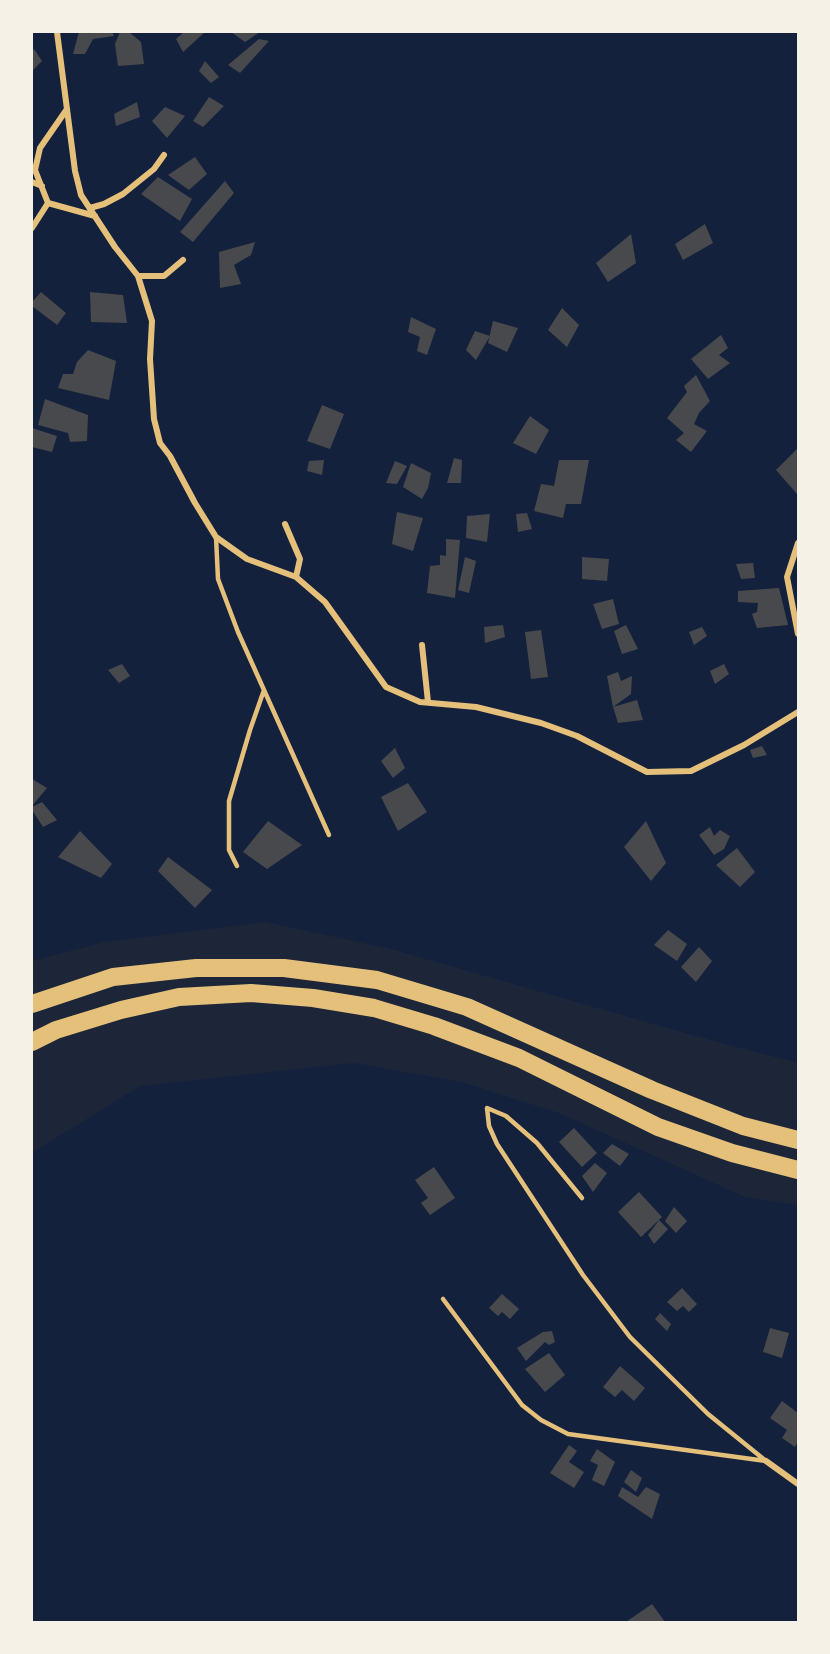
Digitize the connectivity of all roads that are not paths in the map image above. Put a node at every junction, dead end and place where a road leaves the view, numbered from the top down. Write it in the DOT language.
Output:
graph roads {
  1 [pos="57,32"];
  2 [pos="67,109"];
  3 [pos="164,155"];
  4 [pos="34,161"];
  5 [pos="32,182"];
  6 [pos="42,186"];
  7 [pos="48,203"];
  8 [pos="90,208"];
  9 [pos="96,216"];
  10 [pos="32,228"];
  11 [pos="183,260"];
  12 [pos="138,276"];
  13 [pos="285,524"];
  14 [pos="216,537"];
  15 [pos="798,543"];
  16 [pos="296,577"];
  17 [pos="798,634"];
  18 [pos="422,645"];
  19 [pos="264,690"];
  20 [pos="428,702"];
  21 [pos="798,712"];
  22 [pos="328,835"];
  23 [pos="237,866"];
  24 [pos="32,1004"];
  25 [pos="32,1042"];
  26 [pos="798,1140"];
  27 [pos="798,1170"];
  28 [pos="582,1198"];
  29 [pos="443,1299"];
  30 [pos="766,1461"];
  31 [pos="798,1485"];
  1 -- 2 [label="street"];
  2 -- 4 [label="street"];
  2 -- 8 [label="street"];
  3 -- 8 [label="street"];
  4 -- 6 [label="street"];
  5 -- 6 [label="street"];
  6 -- 7 [label="street"];
  7 -- 9 [label="street"];
  7 -- 10 [label="street"];
  8 -- 9 [label="street"];
  9 -- 12 [label="street"];
  11 -- 12 [label="street"];
  12 -- 14 [label="street"];
  13 -- 16 [label="street"];
  14 -- 16 [label="street"];
  14 -- 19 [label="lane"];
  15 -- 17 [label="street"];
  16 -- 20 [label="street"];
  18 -- 20 [label="street"];
  19 -- 22 [label="lane"];
  19 -- 23 [label="lane"];
  20 -- 21 [label="street"];
  24 -- 26 [label="highway"];
  25 -- 27 [label="highway"];
  28 -- 30 [label="lane"];
  29 -- 30 [label="lane"];
  30 -- 31 [label="street"];
}
